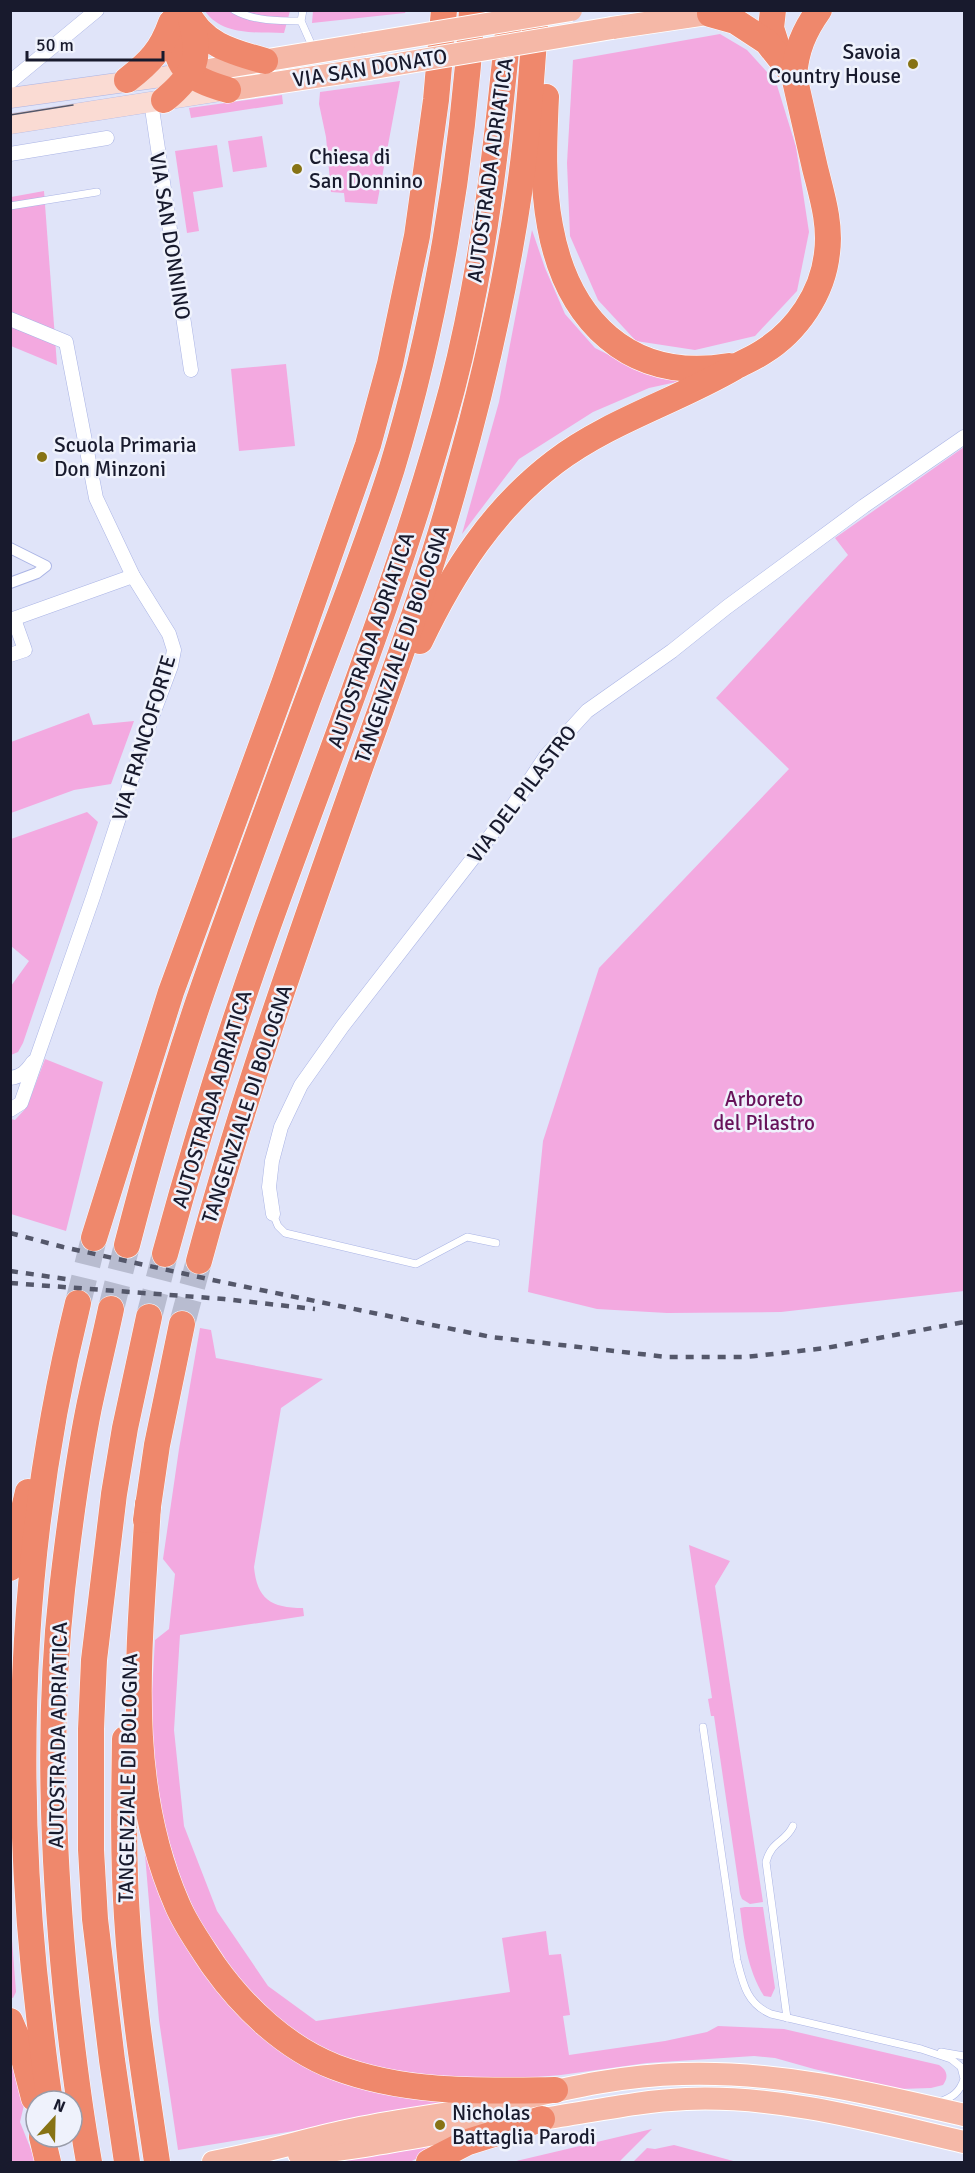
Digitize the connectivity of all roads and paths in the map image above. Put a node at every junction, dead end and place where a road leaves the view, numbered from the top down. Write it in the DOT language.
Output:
graph roads {
  1 [pos="97,10"];
  2 [pos="234,10"];
  3 [pos="303,10"];
  4 [pos="434,10"];
  5 [pos="444,10"];
  6 [pos="472,10"];
  7 [pos="510,10"];
  8 [pos="536,10"];
  9 [pos="544,10"];
  10 [pos="572,10"];
  11 [pos="773,10"];
  12 [pos="789,10"];
  13 [pos="819,10"];
  14 [pos="720,12"];
  15 [pos="180,16"];
  16 [pos="301,21"];
  17 [pos="315,53"];
  18 [pos="265,61"];
  19 [pos="790,62"];
  20 [pos="190,73"];
  21 [pos="127,80"];
  22 [pos="10,82"];
  23 [pos="228,90"];
  24 [pos="10,98"];
  25 [pos="436,100"];
  26 [pos="158,101"];
  27 [pos="10,123"];
  28 [pos="107,138"];
  29 [pos="10,154"];
  30 [pos="98,192"];
  31 [pos="10,206"];
  32 [pos="10,319"];
  33 [pos="741,364"];
  34 [pos="191,370"];
  35 [pos="964,437"];
  36 [pos="10,548"];
  37 [pos="133,576"];
  38 [pos="10,583"];
  39 [pos="12,619"];
  40 [pos="10,655"];
  41 [pos="360,769"];
  42 [pos="36,1058"];
  43 [pos="10,1078"];
  44 [pos="10,1110"];
  45 [pos="273,1214"];
  46 [pos="94,1238"];
  47 [pos="496,1243"];
  48 [pos="127,1245"];
  49 [pos="165,1254"];
  50 [pos="199,1261"];
  51 [pos="111,1309"];
  52 [pos="149,1317"];
  53 [pos="182,1324"];
  54 [pos="148,1504"];
  55 [pos="10,1568"];
  56 [pos="703,1727"];
  57 [pos="793,1826"];
  58 [pos="787,2018"];
  59 [pos="10,2021"];
  60 [pos="921,2049"];
  61 [pos="964,2056"];
  62 [pos="32,2089"];
  63 [pos="48,2089"];
  64 [pos="555,2090"];
  65 [pos="927,2106"];
  66 [pos="964,2115"];
  67 [pos="542,2119"];
  68 [pos="964,2142"];
  69 [pos="219,2161"];
  70 [pos="89,2163"];
  71 [pos="128,2163"];
  72 [pos="157,2163"];
  73 [pos="429,2163"];
  1 -- 22 [label="street"];
  2 -- 16 [label="lane"];
  3 -- 16 [label="lane"];
  4 -- 25 [label="highway"];
  5 -- 25 [label="highway"];
  6 -- 48 [label="highway, AUTOSTRADA ADRIATICA"];
  7 -- 49 [label="highway, AUTOSTRADA ADRIATICA"];
  8 -- 41 [label="highway, TANGENZIALE DI BOLOGNA"];
  9 -- 33 [label="highway"];
  10 -- 17 [label="main road, VIA SAN DONATO, bridge"];
  11 -- 19 [label="highway"];
  12 -- 19 [label="highway"];
  13 -- 19 [label="highway"];
  14 -- 19 [label="highway"];
  14 -- 23 [label="main road, VIA SAN DONATO, bridge"];
  15 -- 18 [label="highway"];
  15 -- 20 [label="highway"];
  15 -- 21 [label="highway"];
  16 -- 17 [label="lane"];
  17 -- 18 [label="main road, VIA SAN DONATO"];
  18 -- 20 [label="main road, VIA SAN DONATO"];
  19 -- 33 [label="highway"];
  20 -- 21 [label="main road, VIA SAN DONATO"];
  20 -- 23 [label="highway"];
  20 -- 26 [label="highway"];
  21 -- 24 [label="main road, VIA SAN DONATO"];
  23 -- 26 [label="main road, VIA SAN DONATO"];
  25 -- 46 [label="highway"];
  26 -- 27 [label="main road, VIA SAN DONATO"];
  26 -- 34 [label="street, VIA SAN DONNINO"];
  28 -- 29 [label="street"];
  30 -- 31 [label="lane"];
  32 -- 37 [label="street, VIA FRANCOFORTE"];
  33 -- 41 [label="highway"];
  35 -- 45 [label="street, VIA DEL PILASTRO"];
  36 -- 38 [label="street"];
  37 -- 39 [label="street"];
  37 -- 42 [label="street, VIA FRANCOFORTE"];
  39 -- 40 [label="street"];
  41 -- 50 [label="highway, TANGENZIALE DI BOLOGNA"];
  42 -- 43 [label="street"];
  42 -- 44 [label="street, VIA FRANCOFORTE"];
  45 -- 47 [label="lane"];
  51 -- 70 [label="highway, AUTOSTRADA ADRIATICA"];
  52 -- 71 [label="highway, AUTOSTRADA ADRIATICA"];
  53 -- 54 [label="highway, TANGENZIALE DI BOLOGNA"];
  54 -- 64 [label="highway"];
  54 -- 72 [label="highway, TANGENZIALE DI BOLOGNA"];
  55 -- 63 [label="highway"];
  56 -- 58 [label="lane"];
  57 -- 58 [label="lane"];
  58 -- 60 [label="lane"];
  59 -- 62 [label="highway"];
  60 -- 61 [label="lane"];
  60 -- 65 [label="lane"];
  64 -- 65 [label="main road"];
  64 -- 69 [label="main road"];
  65 -- 66 [label="main road"];
  67 -- 68 [label="main road"];
  67 -- 69 [label="main road"];
  67 -- 73 [label="highway"];
}
